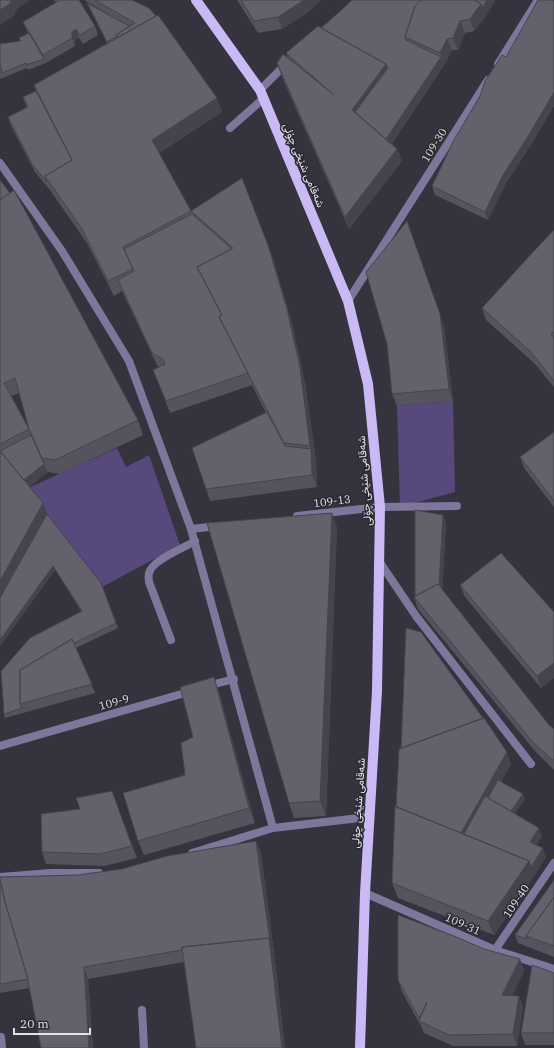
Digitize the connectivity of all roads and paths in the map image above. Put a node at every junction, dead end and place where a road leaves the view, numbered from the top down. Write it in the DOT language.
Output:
graph roads {
  1 [pos="196,0"];
  2 [pos="538,0"];
  3 [pos="293,58"];
  4 [pos="262,95"];
  5 [pos="230,128"];
  6 [pos="0,163"];
  7 [pos="348,301"];
  8 [pos="457,506"];
  9 [pos="380,507"];
  10 [pos="285,518"];
  11 [pos="230,524"];
  12 [pos="191,529"];
  13 [pos="195,542"];
  14 [pos="379,561"];
  15 [pos="171,640"];
  16 [pos="234,679"];
  17 [pos="0,746"];
  18 [pos="531,764"];
  19 [pos="368,817"];
  20 [pos="273,828"];
  21 [pos="183,856"];
  22 [pos="554,863"];
  23 [pos="109,873"];
  24 [pos="0,878"];
  25 [pos="365,893"];
  26 [pos="496,950"];
  27 [pos="554,970"];
  28 [pos="142,1010"];
  29 [pos="1,1037"];
  30 [pos="2,1048"];
  31 [pos="144,1048"];
  32 [pos="360,1048"];
  1 -- 4 [label="main road, شەقامی شێخی چۆلی"];
  2 -- 7 [label="street, 109-30"];
  3 -- 4 [label="street"];
  4 -- 5 [label="street"];
  4 -- 7 [label="main road, شەقامی شێخی چۆلی"];
  6 -- 12 [label="street"];
  7 -- 9 [label="main road, شەقامی شێخی چۆلی"];
  8 -- 9 [label="street, 109-13"];
  9 -- 10 [label="street, 109-13"];
  9 -- 14 [label="main road, شەقامی شێخی چۆلی"];
  11 -- 12 [label="street"];
  12 -- 13 [label="street"];
  13 -- 15 [label="street"];
  13 -- 16 [label="street"];
  14 -- 18 [label="street"];
  14 -- 19 [label="main road, شەقامی شێخی چۆلی"];
  16 -- 17 [label="street, 109-9"];
  16 -- 20 [label="street"];
  19 -- 20 [label="street"];
  19 -- 25 [label="main road, شەقامی شێخی چۆلی"];
  20 -- 21 [label="street"];
  22 -- 26 [label="street, 109-40"];
  23 -- 24 [label="street"];
  25 -- 26 [label="street, 109-31"];
  25 -- 32 [label="main road, شەقامی شێخی چۆلی"];
  26 -- 27 [label="street, 109-31"];
  28 -- 31 [label="street"];
  29 -- 30 [label="street"];
}
